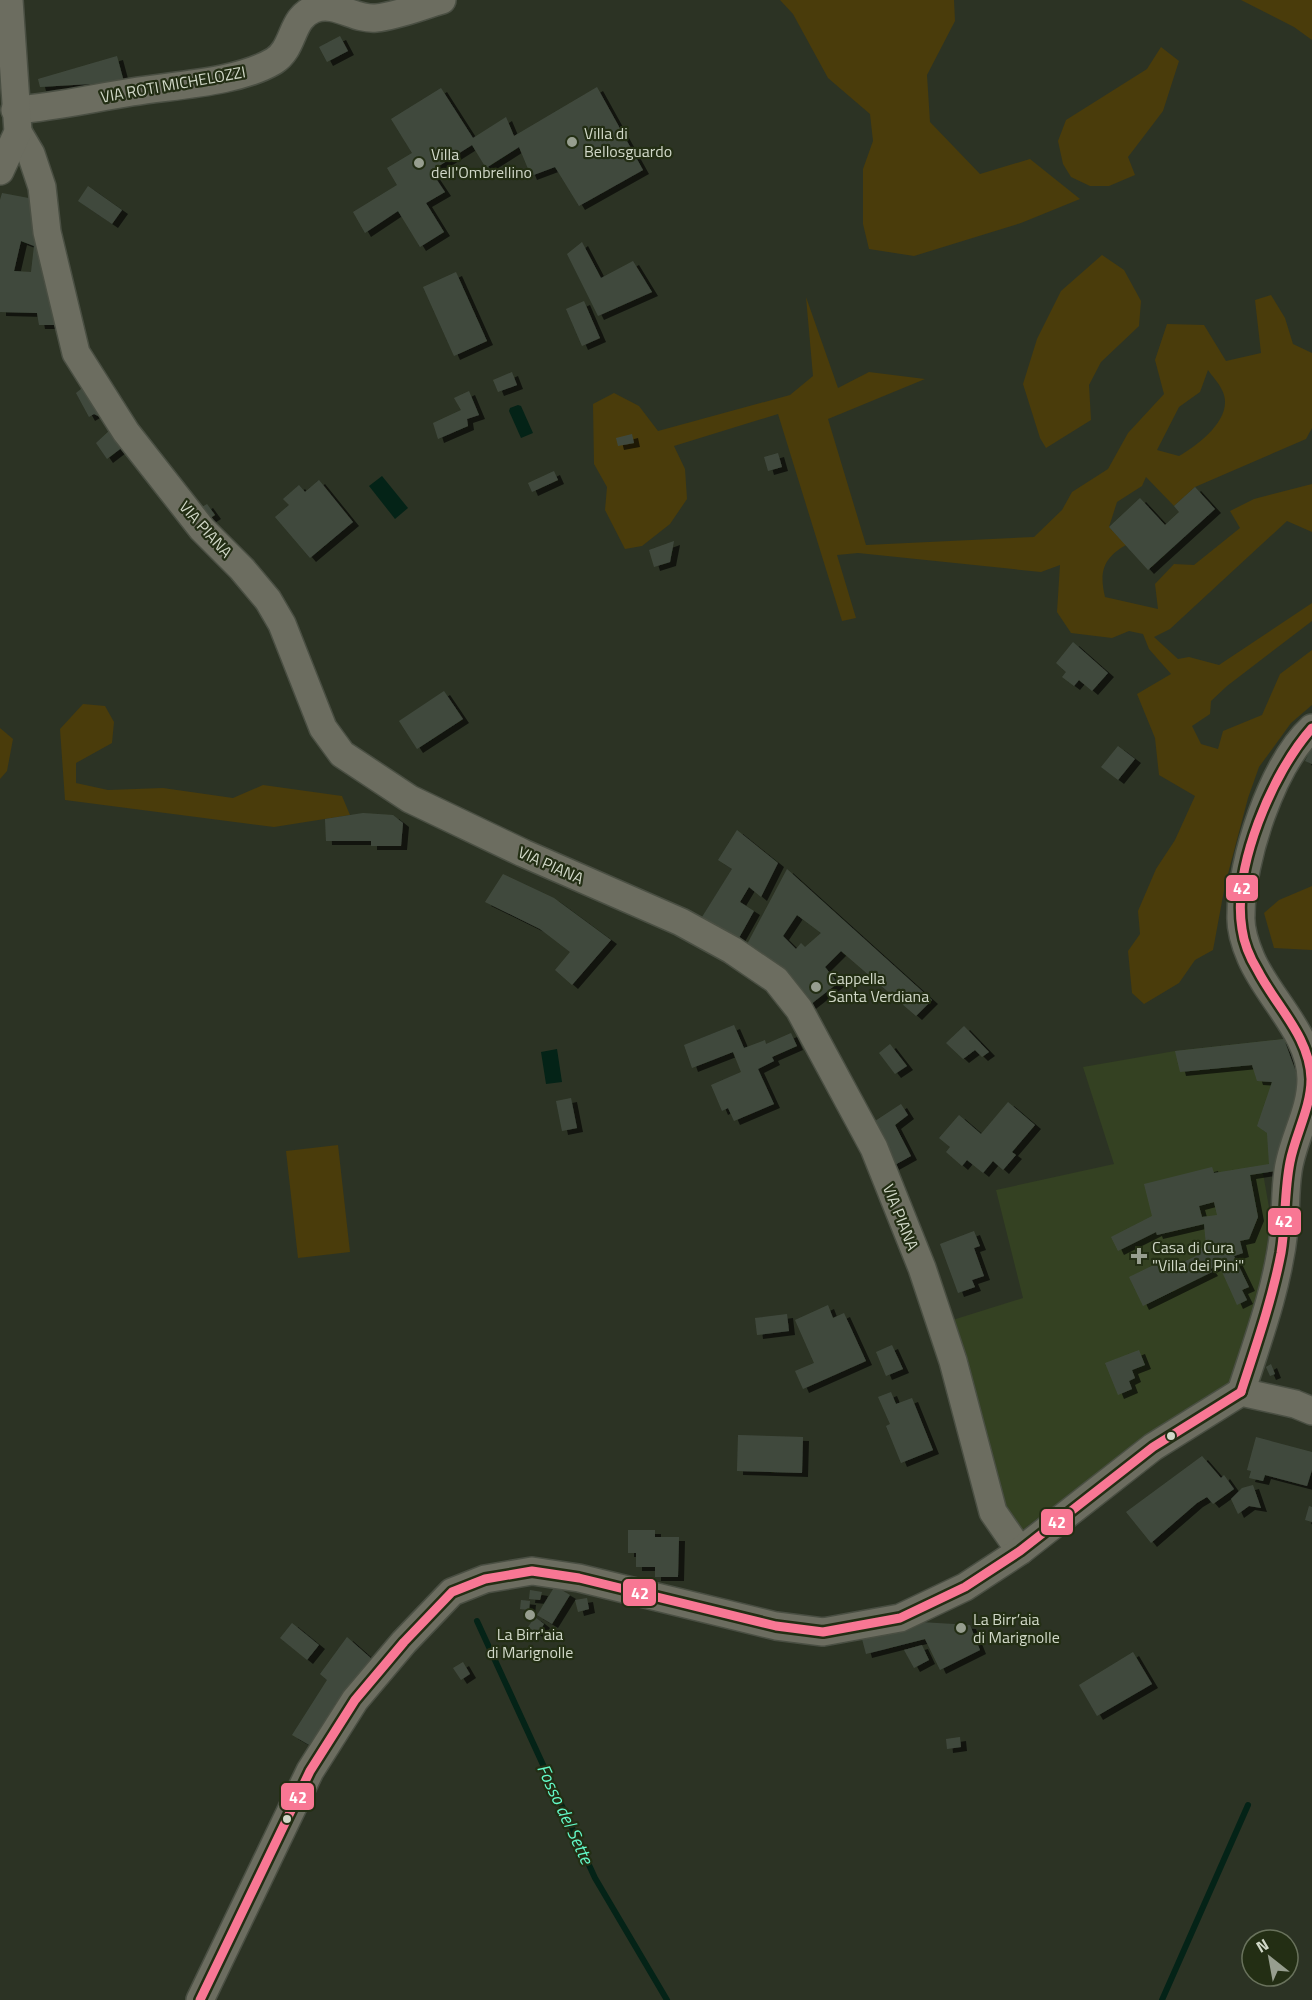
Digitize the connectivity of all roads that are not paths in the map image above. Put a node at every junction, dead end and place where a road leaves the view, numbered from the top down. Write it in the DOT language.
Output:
graph roads {
  1 [pos="9,0"];
  2 [pos="442,0"];
  3 [pos="17,121"];
  4 [pos="0,171"];
  5 [pos="1312,728"];
  6 [pos="1241,1392"];
  7 [pos="1312,1411"];
  8 [pos="1020,1551"];
  9 [pos="200,2000"];
  1 -- 3 [label="street"];
  2 -- 3 [label="street, VIA ROTI MICHELOZZI"];
  3 -- 4 [label="street"];
  3 -- 8 [label="street, VIA PIANA"];
  5 -- 6 [label="street"];
  6 -- 7 [label="street"];
  6 -- 8 [label="street"];
  8 -- 9 [label="street"];
}
